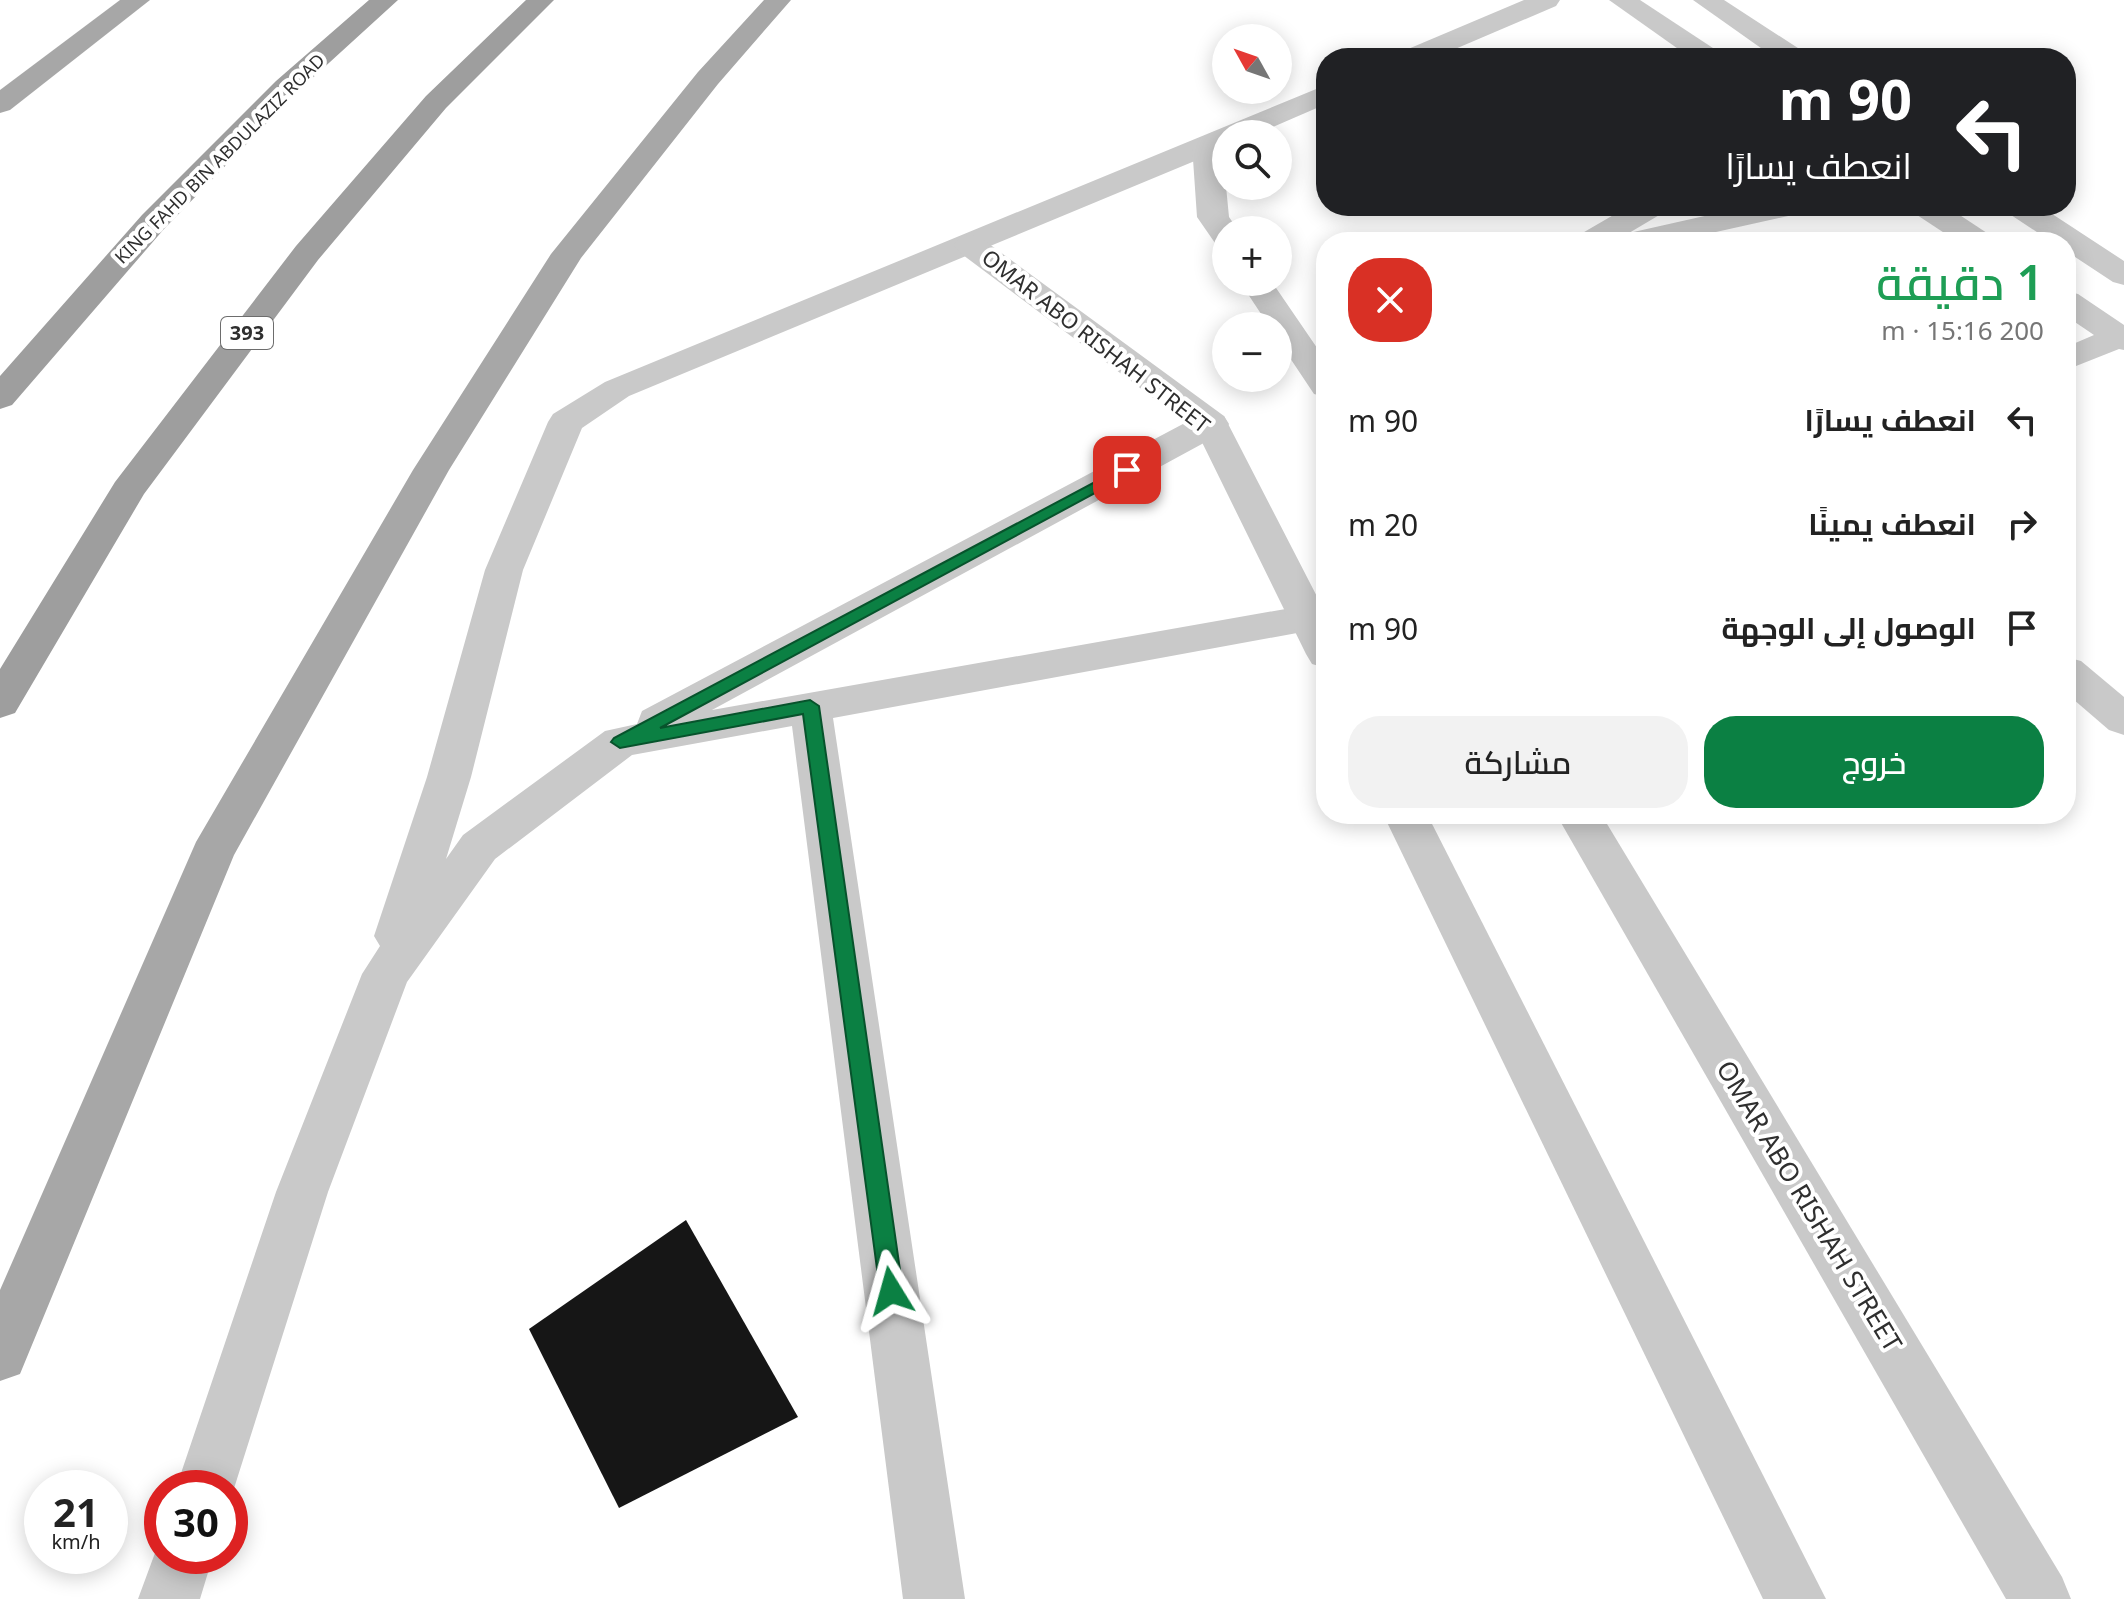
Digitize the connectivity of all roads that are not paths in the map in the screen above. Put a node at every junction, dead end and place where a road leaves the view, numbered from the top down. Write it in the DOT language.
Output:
graph roads {
  1 [pos="137,0"];
  2 [pos="385,0"];
  3 [pos="541,0"];
  4 [pos="778,0"];
  5 [pos="795,0"];
  6 [pos="1547,0"];
  7 [pos="1622,0"];
  8 [pos="1706,0"];
  9 [pos="749,18"];
  10 [pos="68,20"];
  11 [pos="1434,48"];
  12 [pos="1694,48"];
  13 [pos="1779,48"];
  14 [pos="27,81"];
  15 [pos="1316,98"];
  16 [pos="0,104"];
  17 [pos="1265,120"];
  18 [pos="1212,142"];
  19 [pos="1635,216"];
  20 [pos="1746,216"];
  21 [pos="1940,216"];
  22 [pos="2034,216"];
  23 [pos="1607,232"];
  24 [pos="1674,232"];
  25 [pos="1964,232"];
  26 [pos="2059,232"];
  27 [pos="2076,243"];
  28 [pos="970,245"];
  29 [pos="2124,275"];
  30 [pos="1265,296"];
  31 [pos="2076,308"];
  32 [pos="2122,338"];
  33 [pos="2076,356"];
  34 [pos="1316,372"];
  35 [pos="0,398"];
  36 [pos="1211,424"];
  37 [pos="1316,634"];
  38 [pos="1316,636"];
  39 [pos="2076,679"];
  40 [pos="0,703"];
  41 [pos="810,706"];
  42 [pos="2124,720"];
  43 [pos="620,742"];
  44 [pos="1410,824"];
  45 [pos="1584,824"];
  46 [pos="386,974"];
  47 [pos="0,1355"];
  48 [pos="212,1470"];
  49 [pos="177,1574"];
  50 [pos="169,1599"];
  51 [pos="934,1599"];
  52 [pos="1795,1599"];
  53 [pos="2040,1599"];
  1 -- 14 [label="main road"];
  2 -- 35 [label="highway, KING FAHD BIN ABDULAZIZ ROAD"];
  3 -- 40 [label="highway, 393"];
  4 -- 9 [label="main road"];
  5 -- 9 [label="main road"];
  6 -- 11 [label="street"];
  7 -- 12 [label="street"];
  8 -- 13 [label="street"];
  9 -- 47 [label="main road"];
  10 -- 14 [label="main road"];
  14 -- 16 [label="main road"];
  15 -- 17 [label="street"];
  18 -- 28 [label="street"];
  19 -- 23 [label="street"];
  20 -- 24 [label="street"];
  21 -- 25 [label="street"];
  22 -- 26 [label="street"];
  27 -- 29 [label="street"];
  28 -- 36 [label="street, OMAR ABO RISHAH STREET"];
  28 -- 46 [label="street"];
  30 -- 34 [label="street"];
  31 -- 32 [label="street"];
  32 -- 33 [label="street"];
  36 -- 37 [label="street, OMAR ABO RISHAH STREET"];
  36 -- 43 [label="street"];
  38 -- 41 [label="street"];
  39 -- 42 [label="street"];
  41 -- 43 [label="street"];
  41 -- 51 [label="street"];
  43 -- 46 [label="street"];
  44 -- 52 [label="street"];
  45 -- 53 [label="street, OMAR ABO RISHAH STREET"];
  46 -- 48 [label="street"];
  49 -- 50 [label="street"];
}
